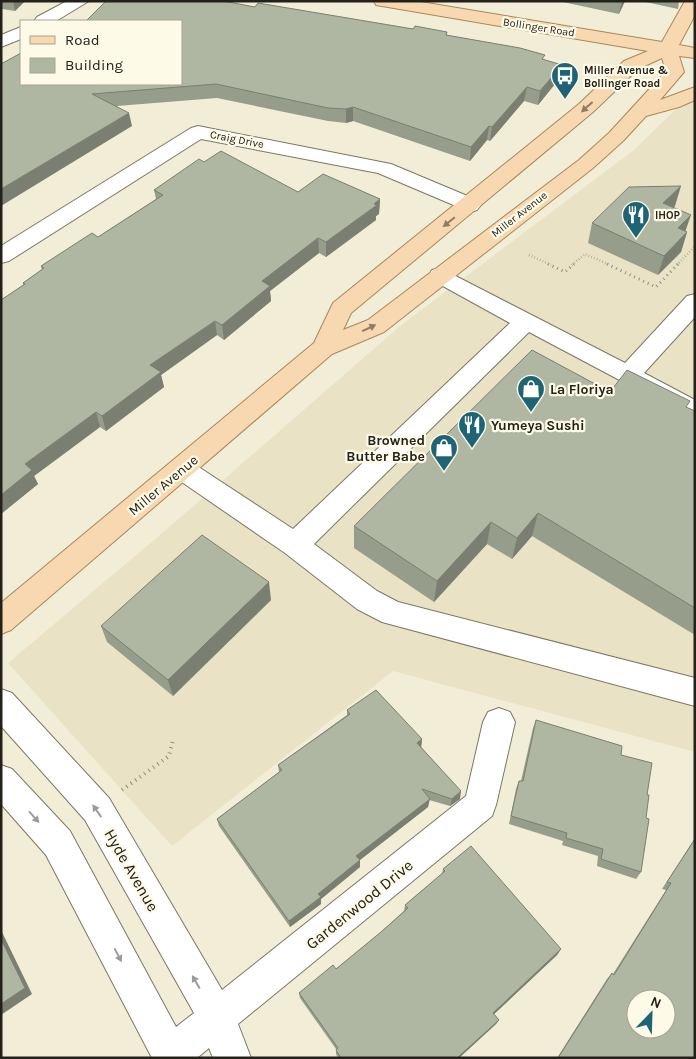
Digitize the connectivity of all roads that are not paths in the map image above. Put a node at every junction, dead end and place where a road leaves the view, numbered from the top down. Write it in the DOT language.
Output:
graph roads {
  1 [pos="81,1"];
  2 [pos="382,1"];
  3 [pos="694,1"];
  4 [pos="45,20"];
  5 [pos="20,32"];
  6 [pos="1,42"];
  7 [pos="668,48"];
  8 [pos="695,53"];
  9 [pos="695,93"];
  10 [pos="641,111"];
  11 [pos="470,205"];
  12 [pos="1,256"];
  13 [pos="440,275"];
  14 [pos="695,302"];
  15 [pos="526,322"];
  16 [pos="324,348"];
  17 [pos="628,375"];
  18 [pos="695,411"];
  19 [pos="182,470"];
  20 [pos="295,545"];
  21 [pos="1,621"];
  22 [pos="695,692"];
  23 [pos="1,703"];
  24 [pos="499,722"];
  25 [pos="1,780"];
  26 [pos="218,1019"];
  27 [pos="172,1056"];
  28 [pos="232,1058"];
  1 -- 4 [label="street"];
  2 -- 7 [label="main road, Bollinger Road"];
  3 -- 7 [label="main road"];
  5 -- 6 [label="street"];
  7 -- 8 [label="main road, Bollinger Road"];
  7 -- 10 [label="main road, Miller Avenue"];
  7 -- 11 [label="main road, Miller Avenue, one-way"];
  9 -- 10 [label="main road"];
  10 -- 13 [label="main road, Miller Avenue"];
  11 -- 12 [label="street, Craig Drive"];
  11 -- 16 [label="main road, Miller Avenue, one-way"];
  13 -- 15 [label="street"];
  16 -- 13 [label="main road, Miller Avenue, one-way"];
  14 -- 17 [label="street"];
  15 -- 17 [label="street"];
  15 -- 20 [label="street"];
  16 -- 19 [label="main road, Miller Avenue"];
  17 -- 18 [label="street"];
  19 -- 20 [label="street"];
  19 -- 21 [label="main road, Miller Avenue"];
  20 -- 22 [label="street"];
  26 -- 23 [label="street, Hyde Avenue, one-way"];
  24 -- 26 [label="street, Gardenwood Drive"];
  25 -- 27 [label="street, one-way"];
  26 -- 27 [label="street, Gardenwood Drive"];
  26 -- 28 [label="street, Hyde Avenue"];
}
